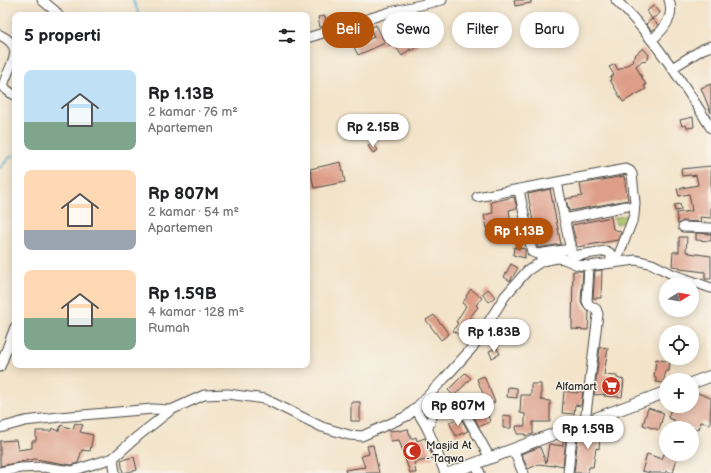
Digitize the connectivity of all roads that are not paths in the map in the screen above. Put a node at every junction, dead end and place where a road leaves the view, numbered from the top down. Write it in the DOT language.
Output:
graph roads {
  1 [pos="42,0"];
  2 [pos="442,0"];
  3 [pos="616,0"];
  4 [pos="669,0"];
  5 [pos="56,12"];
  6 [pos="0,35"];
  7 [pos="310,37"];
  8 [pos="652,40"];
  9 [pos="12,42"];
  10 [pos="711,46"];
  11 [pos="12,65"];
  12 [pos="672,68"];
  13 [pos="2,89"];
  14 [pos="12,94"];
  15 [pos="710,122"];
  16 [pos="557,182"];
  17 [pos="519,190"];
  18 [pos="477,197"];
  19 [pos="627,206"];
  20 [pos="564,219"];
  21 [pos="526,227"];
  22 [pos="683,227"];
  23 [pos="711,228"];
  24 [pos="492,234"];
  25 [pos="571,249"];
  26 [pos="614,262"];
  27 [pos="589,266"];
  28 [pos="711,288"];
  29 [pos="12,335"];
  30 [pos="0,367"];
  31 [pos="711,376"];
  32 [pos="699,380"];
  33 [pos="659,395"];
  34 [pos="415,409"];
  35 [pos="171,410"];
  36 [pos="585,422"];
  37 [pos="573,427"];
  38 [pos="0,428"];
  39 [pos="428,428"];
  40 [pos="513,449"];
  41 [pos="114,458"];
  42 [pos="490,458"];
  43 [pos="478,468"];
  44 [pos="0,472"];
  45 [pos="115,473"];
  46 [pos="445,473"];
  47 [pos="450,473"];
  48 [pos="524,473"];
  49 [pos="568,473"];
  1 -- 5 [label="street"];
  2 -- 7 [label="street"];
  3 -- 8 [label="street"];
  4 -- 8 [label="street"];
  6 -- 9 [label="street"];
  8 -- 12 [label="street"];
  10 -- 12 [label="street"];
  11 -- 13 [label="street"];
  12 -- 15 [label="street"];
  13 -- 14 [label="street"];
  16 -- 17 [label="street"];
  16 -- 20 [label="street"];
  16 -- 26 [label="street"];
  17 -- 18 [label="street"];
  17 -- 21 [label="street"];
  19 -- 20 [label="street"];
  20 -- 25 [label="street"];
  21 -- 24 [label="street"];
  21 -- 25 [label="street"];
  22 -- 23 [label="street"];
  25 -- 26 [label="street"];
  26 -- 27 [label="street"];
  26 -- 28 [label="street"];
  27 -- 34 [label="street"];
  27 -- 36 [label="street"];
  29 -- 30 [label="street"];
  31 -- 32 [label="main road"];
  33 -- 36 [label="main road"];
  34 -- 35 [label="street"];
  34 -- 39 [label="street"];
  35 -- 38 [label="street"];
  35 -- 41 [label="street"];
  36 -- 37 [label="main road"];
  37 -- 40 [label="main road"];
  37 -- 49 [label="street"];
  39 -- 42 [label="street"];
  39 -- 46 [label="street"];
  40 -- 42 [label="main road"];
  40 -- 48 [label="street"];
  41 -- 44 [label="street"];
  41 -- 45 [label="street"];
  42 -- 43 [label="main road"];
  43 -- 47 [label="main road"];
}
